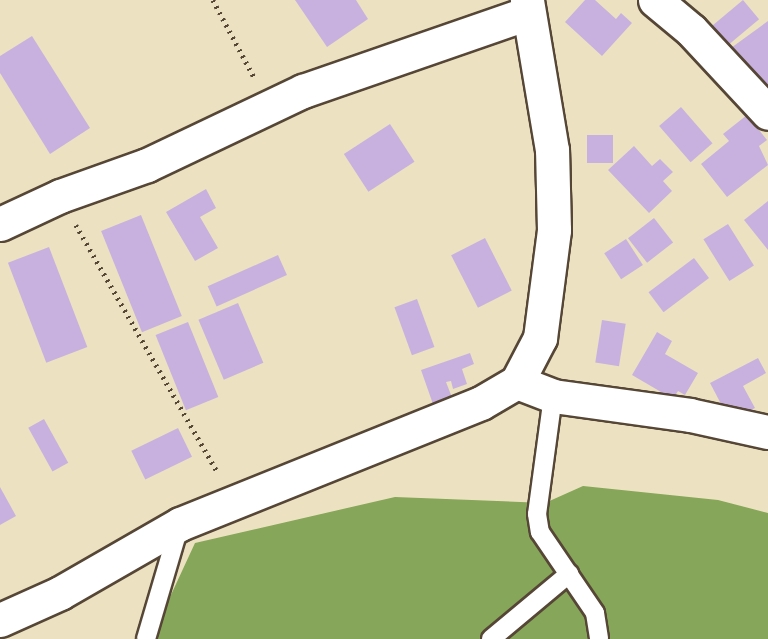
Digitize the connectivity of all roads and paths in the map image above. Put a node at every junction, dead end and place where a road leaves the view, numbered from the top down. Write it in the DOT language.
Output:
graph roads {
  1 [pos="213,0"];
  2 [pos="655,0"];
  3 [pos="527,6"];
  4 [pos="271,107"];
  5 [pos="768,113"];
  6 [pos="60,196"];
  7 [pos="0,224"];
  8 [pos="517,382"];
  9 [pos="554,396"];
  10 [pos="768,432"];
  11 [pos="236,504"];
  12 [pos="180,524"];
  13 [pos="569,574"];
  14 [pos="0,620"];
  15 [pos="146,639"];
  16 [pos="491,639"];
  17 [pos="599,639"];
  1 -- 4 [label="path"];
  2 -- 5 [label="street"];
  3 -- 4 [label="street"];
  3 -- 8 [label="street"];
  4 -- 6 [label="street"];
  6 -- 7 [label="street"];
  6 -- 11 [label="path"];
  8 -- 9 [label="street"];
  8 -- 11 [label="street"];
  9 -- 10 [label="street"];
  9 -- 13 [label="lane"];
  11 -- 12 [label="street"];
  12 -- 14 [label="street"];
  12 -- 15 [label="lane"];
  13 -- 16 [label="lane"];
  13 -- 17 [label="lane"];
}
